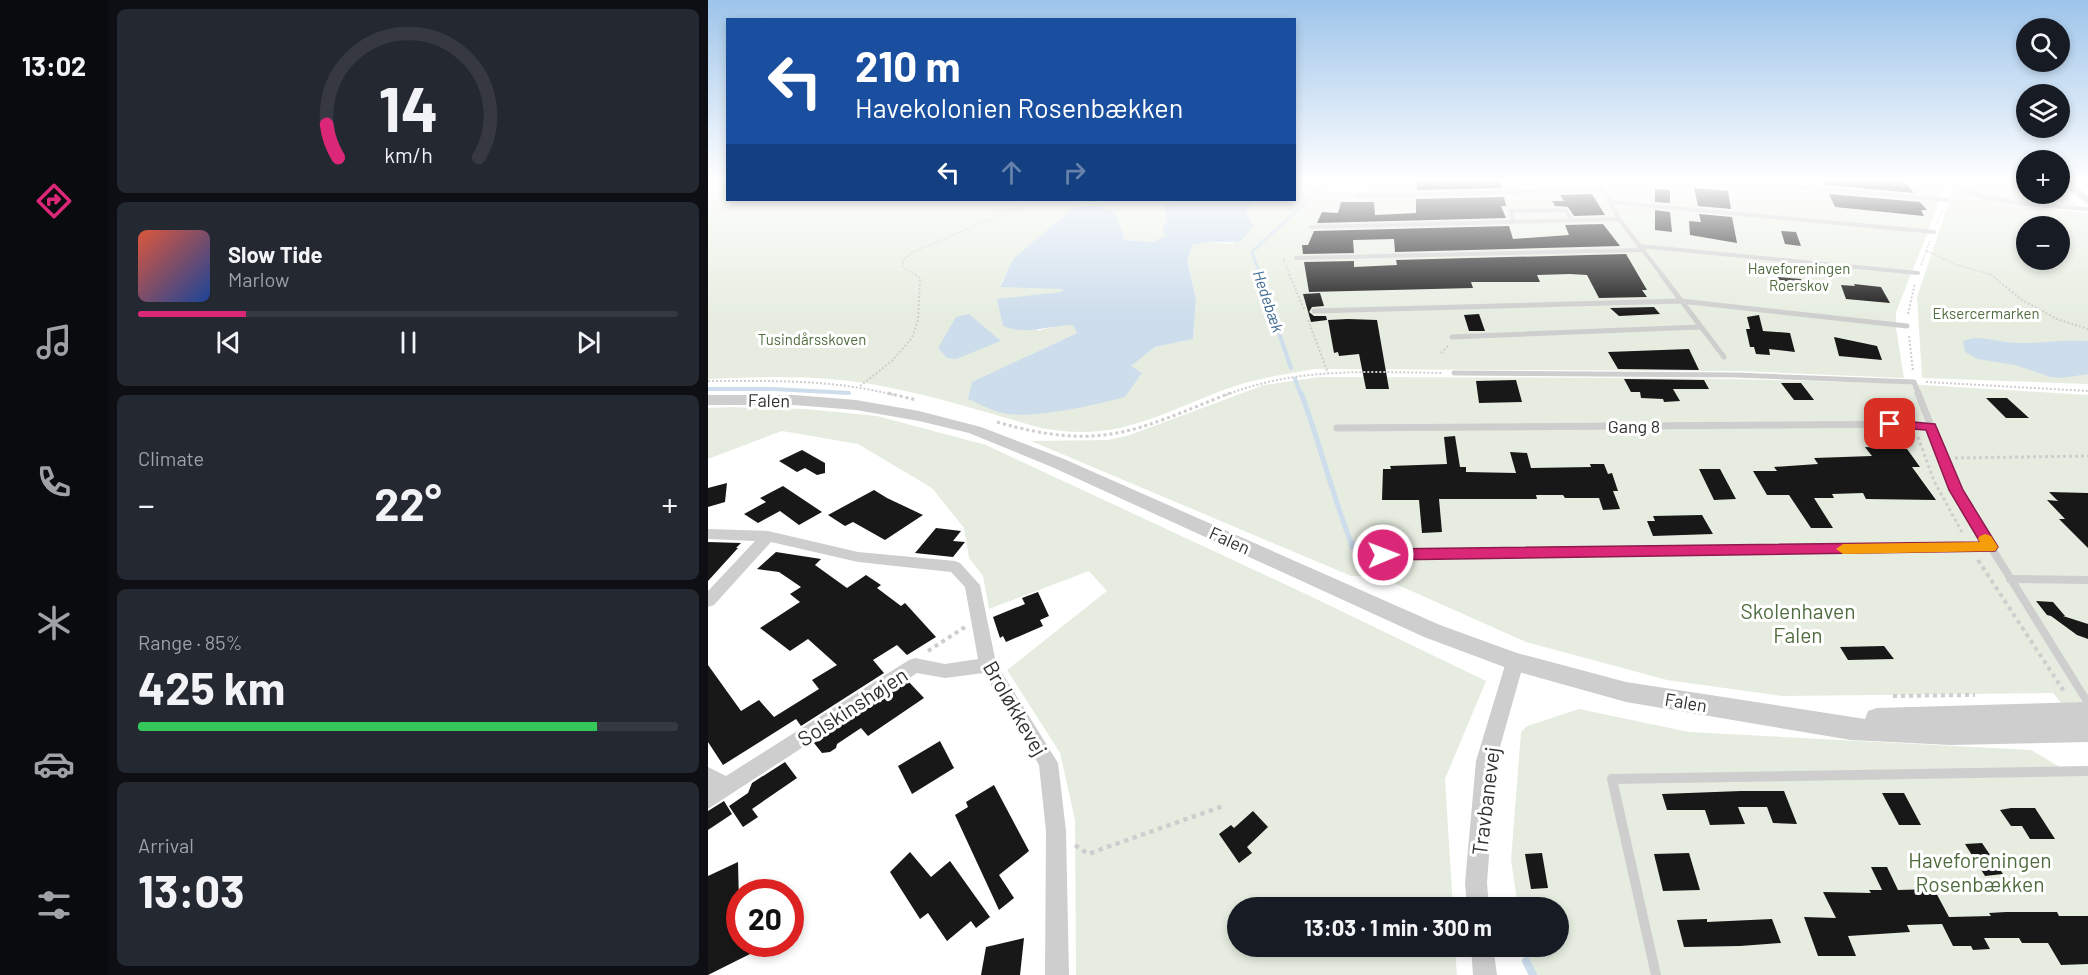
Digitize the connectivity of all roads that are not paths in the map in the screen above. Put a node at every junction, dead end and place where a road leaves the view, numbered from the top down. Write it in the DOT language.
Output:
graph roads {
  1 [pos="1311,226"];
  2 [pos="1331,226"];
  3 [pos="1624,226"];
  4 [pos="1864,226"];
  5 [pos="1934,232"];
  6 [pos="1640,248"];
  7 [pos="1296,258"];
  8 [pos="1918,273"];
  9 [pos="1681,301"];
  10 [pos="1314,310"];
  11 [pos="1907,326"];
  12 [pos="1700,327"];
  13 [pos="1452,337"];
  14 [pos="1724,357"];
  15 [pos="1454,373"];
  16 [pos="708,400"];
  17 [pos="1931,426"];
  18 [pos="1337,428"];
  19 [pos="708,534"];
  20 [pos="768,536"];
  21 [pos="1990,547"];
  22 [pos="1383,555"];
  23 [pos="2010,579"];
  24 [pos="2088,580"];
  25 [pos="708,601"];
  26 [pos="1515,662"];
  27 [pos="988,665"];
  28 [pos="2088,703"];
  29 [pos="1746,712"];
  30 [pos="2088,713"];
  31 [pos="2088,731"];
  32 [pos="2088,771"];
  33 [pos="708,776"];
  34 [pos="727,787"];
  35 [pos="708,799"];
  36 [pos="1477,897"];
  37 [pos="1483,957"];
  38 [pos="1058,975"];
  39 [pos="1485,975"];
  40 [pos="1656,975"];
  1 -- 2 [label="lane"];
  3 -- 6 [label="lane"];
  4 -- 5 [label="lane"];
  6 -- 7 [label="lane"];
  6 -- 8 [label="lane"];
  6 -- 9 [label="lane"];
  9 -- 10 [label="lane"];
  9 -- 11 [label="lane"];
  9 -- 12 [label="lane"];
  12 -- 13 [label="lane"];
  12 -- 14 [label="lane"];
  15 -- 17 [label="lane"];
  16 -- 26 [label="street, Falen"];
  17 -- 18 [label="lane, Gang 8"];
  17 -- 21 [label="lane"];
  19 -- 20 [label="street, Broløkkevej"];
  20 -- 25 [label="street"];
  20 -- 27 [label="street, Broløkkevej"];
  21 -- 22 [label="lane"];
  21 -- 23 [label="lane"];
  23 -- 24 [label="lane"];
  23 -- 28 [label="lane"];
  26 -- 29 [label="street, Falen"];
  26 -- 36 [label="street, Travbanevej"];
  27 -- 34 [label="street, Solskinshøjen"];
  27 -- 38 [label="street, Broløkkevej"];
  29 -- 30 [label="street, Falen"];
  29 -- 31 [label="street, Falen"];
  32 -- 40 [label="lane"];
  33 -- 34 [label="street"];
  34 -- 35 [label="street, Solskinshøjen"];
  37 -- 39 [label="street"];
}
